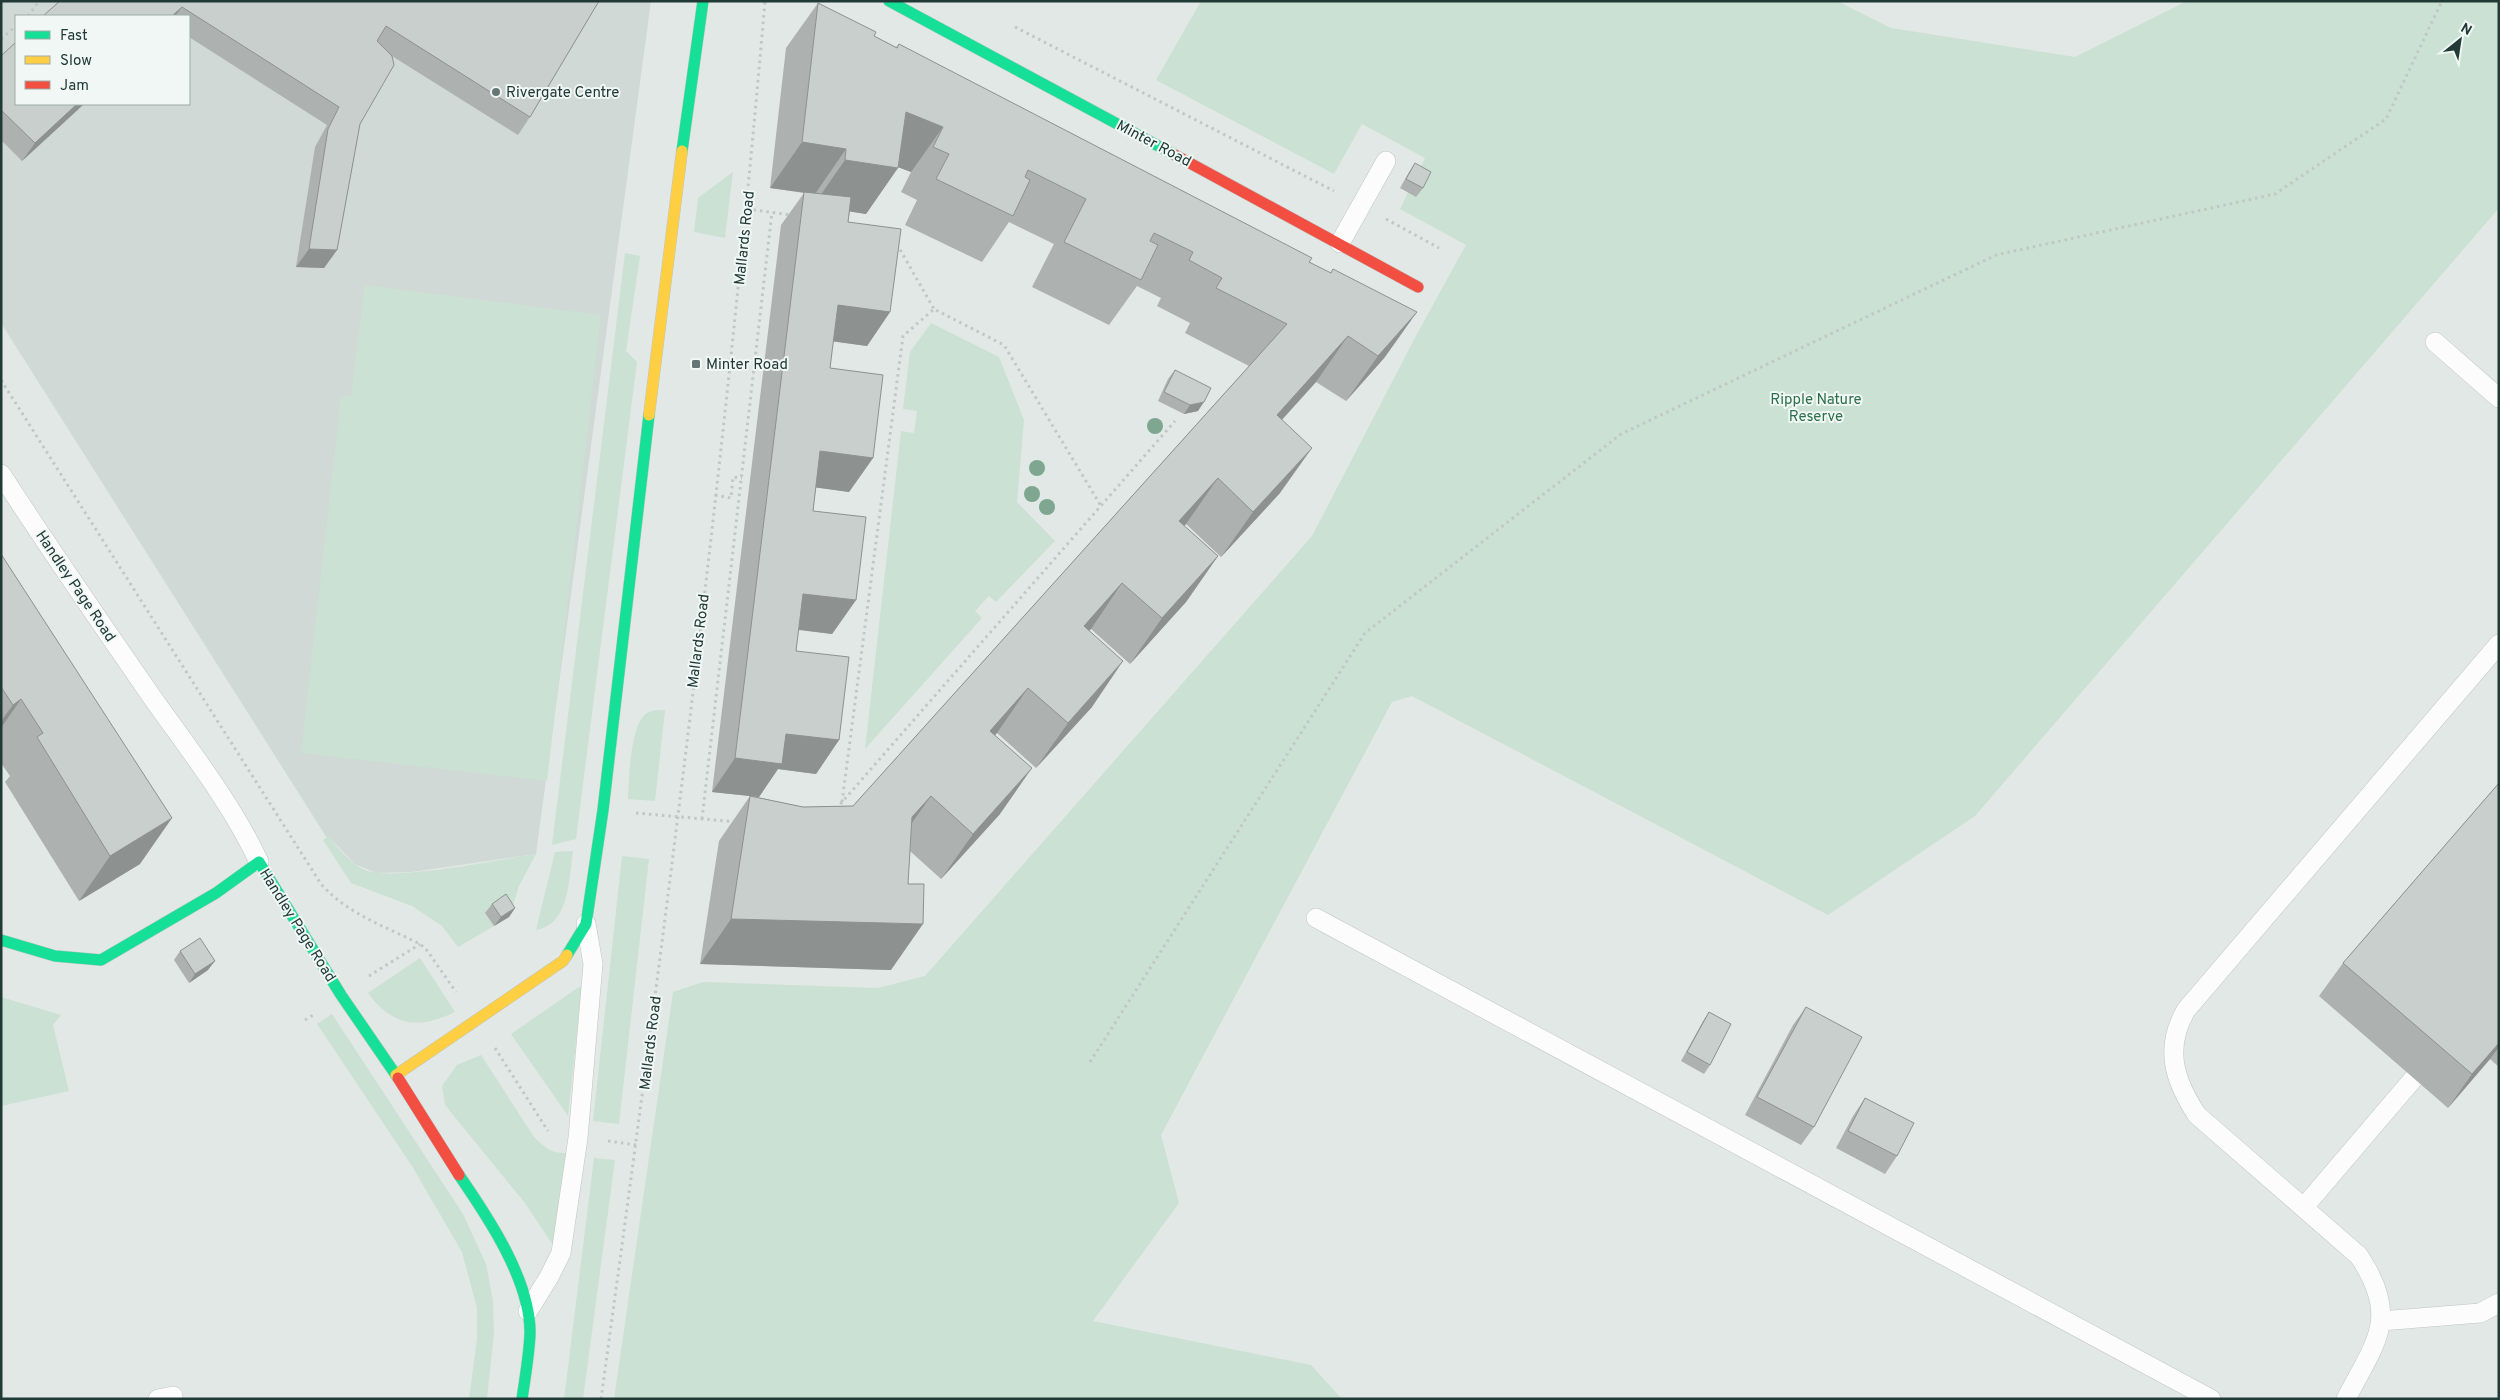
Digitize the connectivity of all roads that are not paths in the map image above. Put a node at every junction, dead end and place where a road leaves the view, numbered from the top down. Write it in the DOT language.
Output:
graph roads {
  1 [pos="703,1"];
  2 [pos="889,1"];
  3 [pos="1386,161"];
  4 [pos="1340,243"];
  5 [pos="1418,287"];
  6 [pos="2435,342"];
  7 [pos="2499,398"];
  8 [pos="1,474"];
  9 [pos="2499,644"];
  10 [pos="259,862"];
  11 [pos="1316,918"];
  12 [pos="586,924"];
  13 [pos="1,940"];
  14 [pos="396,1075"];
  15 [pos="2414,1078"];
  16 [pos="2304,1207"];
  17 [pos="2499,1303"];
  18 [pos="528,1310"];
  19 [pos="2381,1321"];
  20 [pos="522,1399"];
  21 [pos="2211,1399"];
  22 [pos="2346,1399"];
  1 -- 12 [label="street"];
  2 -- 4 [label="street, Minter Road"];
  3 -- 4 [label="lane"];
  4 -- 5 [label="street, Minter Road"];
  6 -- 7 [label="lane"];
  8 -- 10 [label="lane, Handley Page Road"];
  9 -- 16 [label="lane"];
  10 -- 13 [label="street"];
  10 -- 14 [label="street, Handley Page Road"];
  11 -- 21 [label="lane"];
  12 -- 14 [label="street"];
  12 -- 18 [label="lane"];
  14 -- 18 [label="street, Handley Page Road"];
  15 -- 16 [label="lane"];
  16 -- 19 [label="lane"];
  17 -- 19 [label="lane"];
  18 -- 20 [label="street, Handley Page Road"];
  19 -- 22 [label="lane"];
}
